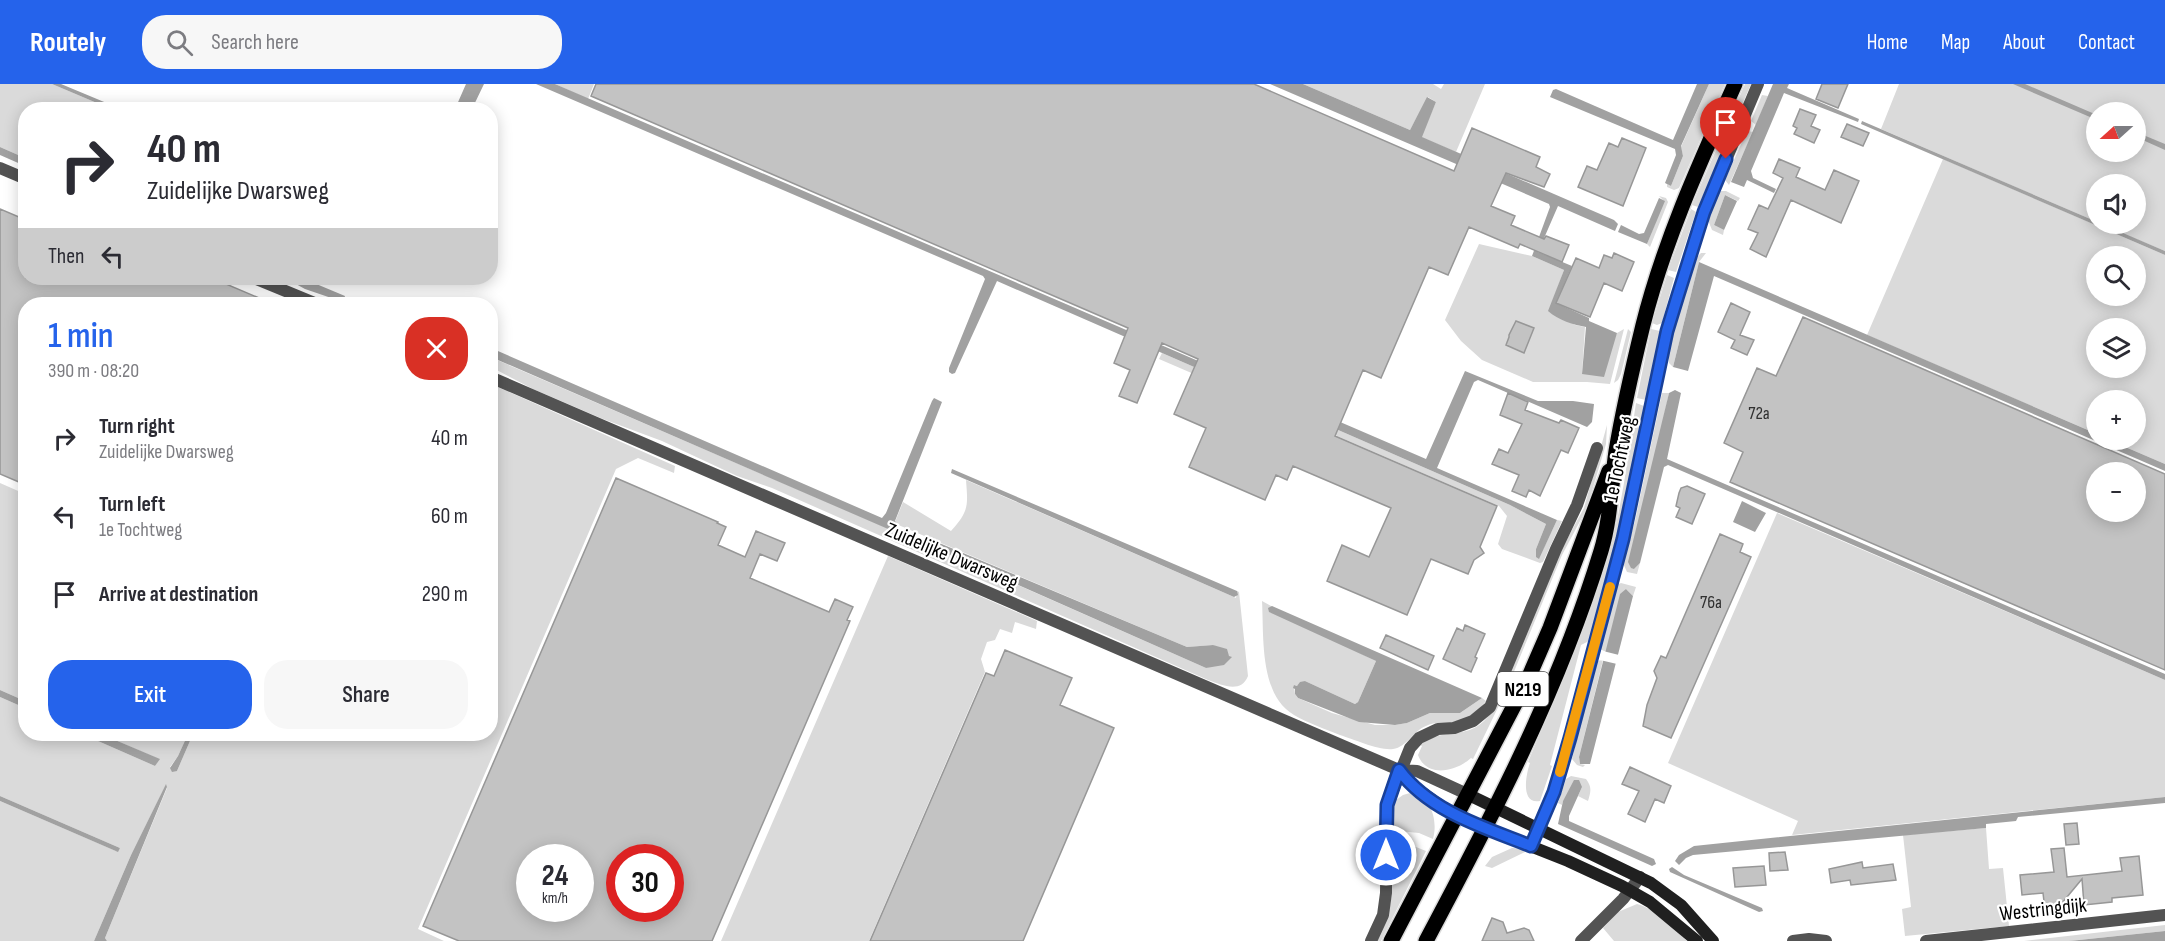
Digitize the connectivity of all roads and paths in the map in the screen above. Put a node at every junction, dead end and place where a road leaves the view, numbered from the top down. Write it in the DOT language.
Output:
graph roads {
  1 [pos="1735,84"];
  2 [pos="1758,84"];
  3 [pos="0,168"];
  4 [pos="18,176"];
  5 [pos="271,285"];
  6 [pos="300,297"];
  7 [pos="498,380"];
  8 [pos="1597,448"];
  9 [pos="1616,451"];
  10 [pos="1399,770"];
  11 [pos="1467,794"];
  12 [pos="1496,810"];
  13 [pos="1455,816"];
  14 [pos="1486,828"];
  15 [pos="1539,830"];
  16 [pos="1531,846"];
  17 [pos="1640,877"];
  18 [pos="1630,890"];
  19 [pos="2165,915"];
  20 [pos="1371,941"];
  21 [pos="1391,941"];
  22 [pos="1426,941"];
  23 [pos="1581,941"];
  24 [pos="1697,941"];
  25 [pos="1713,941"];
  26 [pos="1793,941"];
  27 [pos="1826,941"];
  28 [pos="1926,941"];
  1 -- 9 [label="main road, 1e Tochtweg / N219"];
  2 -- 15 [label="street, 1e Tochtweg"];
  3 -- 4 [label="street"];
  5 -- 6 [label="street"];
  7 -- 10 [label="street, Zuidelijke Dwarsweg"];
  8 -- 10 [label="street, 1e Tochtweg"];
  9 -- 11 [label="main road, 1e Tochtweg / N219"];
  9 -- 12 [label="main road, 1e Tochtweg / N219"];
  10 -- 11 [label="street, Zuidelijke Dwarsweg"];
  10 -- 13 [label="street, Zuidelijke Dwarsweg"];
  10 -- 20 [label="street, 1e Tochtweg"];
  11 -- 12 [label="street, Zuidelijke Dwarsweg"];
  11 -- 13 [label="main road, N219"];
  12 -- 14 [label="main road, N219"];
  12 -- 15 [label="street, Zuidelijke Dwarsweg"];
  13 -- 14 [label="street, Zuidelijke Dwarsweg"];
  13 -- 21 [label="main road, N219"];
  14 -- 16 [label="street, Zuidelijke Dwarsweg"];
  14 -- 22 [label="main road, N219"];
  15 -- 16 [label="street, 1e Tochtweg"];
  15 -- 17 [label="street, Zuidelijke Dwarsweg"];
  16 -- 18 [label="street, Zuidelijke Dwarsweg"];
  17 -- 18 [label="street"];
  17 -- 25 [label="street, Zuidelijke Dwarsweg"];
  18 -- 23 [label="street"];
  18 -- 24 [label="street, Zuidelijke Dwarsweg"];
  19 -- 28 [label="street, Westringdijk"];
  26 -- 27 [label="street"];
}
